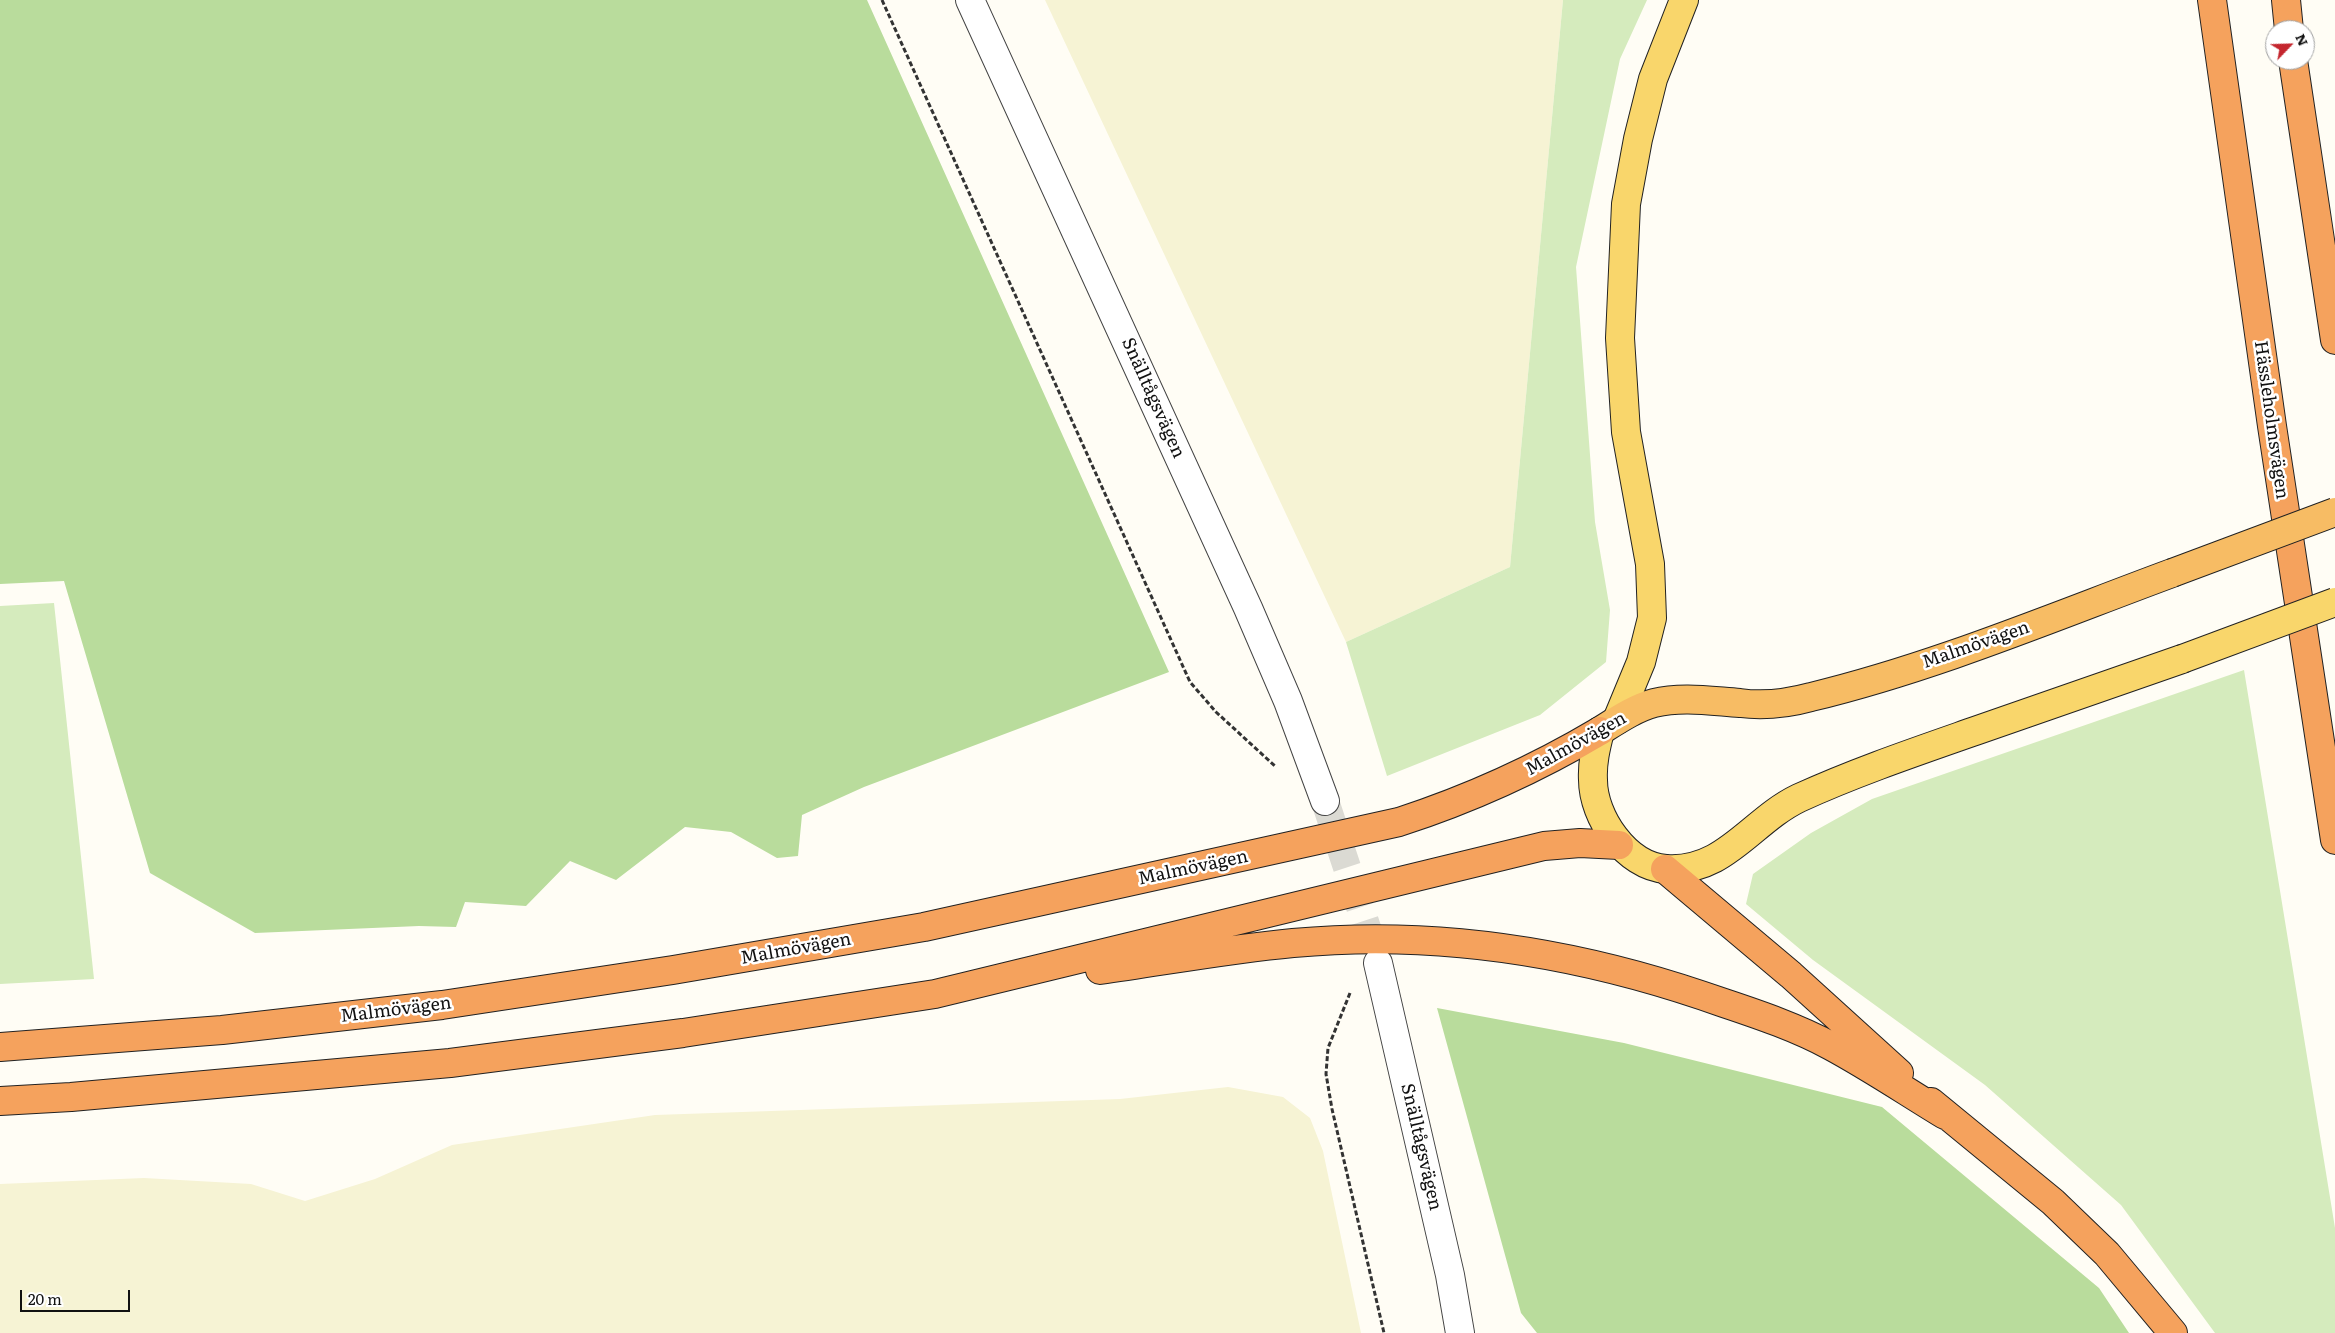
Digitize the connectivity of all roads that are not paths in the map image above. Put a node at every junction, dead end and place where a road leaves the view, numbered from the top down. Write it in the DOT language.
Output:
graph roads {
  1 [pos="970,0"];
  2 [pos="1684,0"];
  3 [pos="2212,0"];
  4 [pos="2286,0"];
  5 [pos="2288,20"];
  6 [pos="2294,70"];
  7 [pos="2335,340"];
  8 [pos="2335,512"];
  9 [pos="2335,602"];
  10 [pos="1609,726"];
  11 [pos="1325,800"];
  12 [pos="2335,840"];
  13 [pos="1619,845"];
  14 [pos="1665,869"];
  15 [pos="1378,962"];
  16 [pos="935,994"];
  17 [pos="0,1047"];
  18 [pos="0,1101"];
  19 [pos="1945,1115"];
  20 [pos="1460,1333"];
  21 [pos="2173,1333"];
  1 -- 11 [label="street, Snälltågsvägen"];
  2 -- 10 [label="main road"];
  3 -- 12 [label="highway, Hässleholmsvägen"];
  4 -- 5 [label="highway"];
  6 -- 7 [label="highway"];
  8 -- 10 [label="highway, Malmövägen, bridge"];
  9 -- 14 [label="main road, bridge"];
  10 -- 13 [label="main road"];
  10 -- 17 [label="highway, Malmövägen"];
  13 -- 14 [label="main road"];
  13 -- 16 [label="highway"];
  14 -- 19 [label="highway"];
  15 -- 20 [label="street, Snälltågsvägen"];
  16 -- 18 [label="highway"];
  16 -- 19 [label="highway"];
  19 -- 21 [label="highway"];
}
